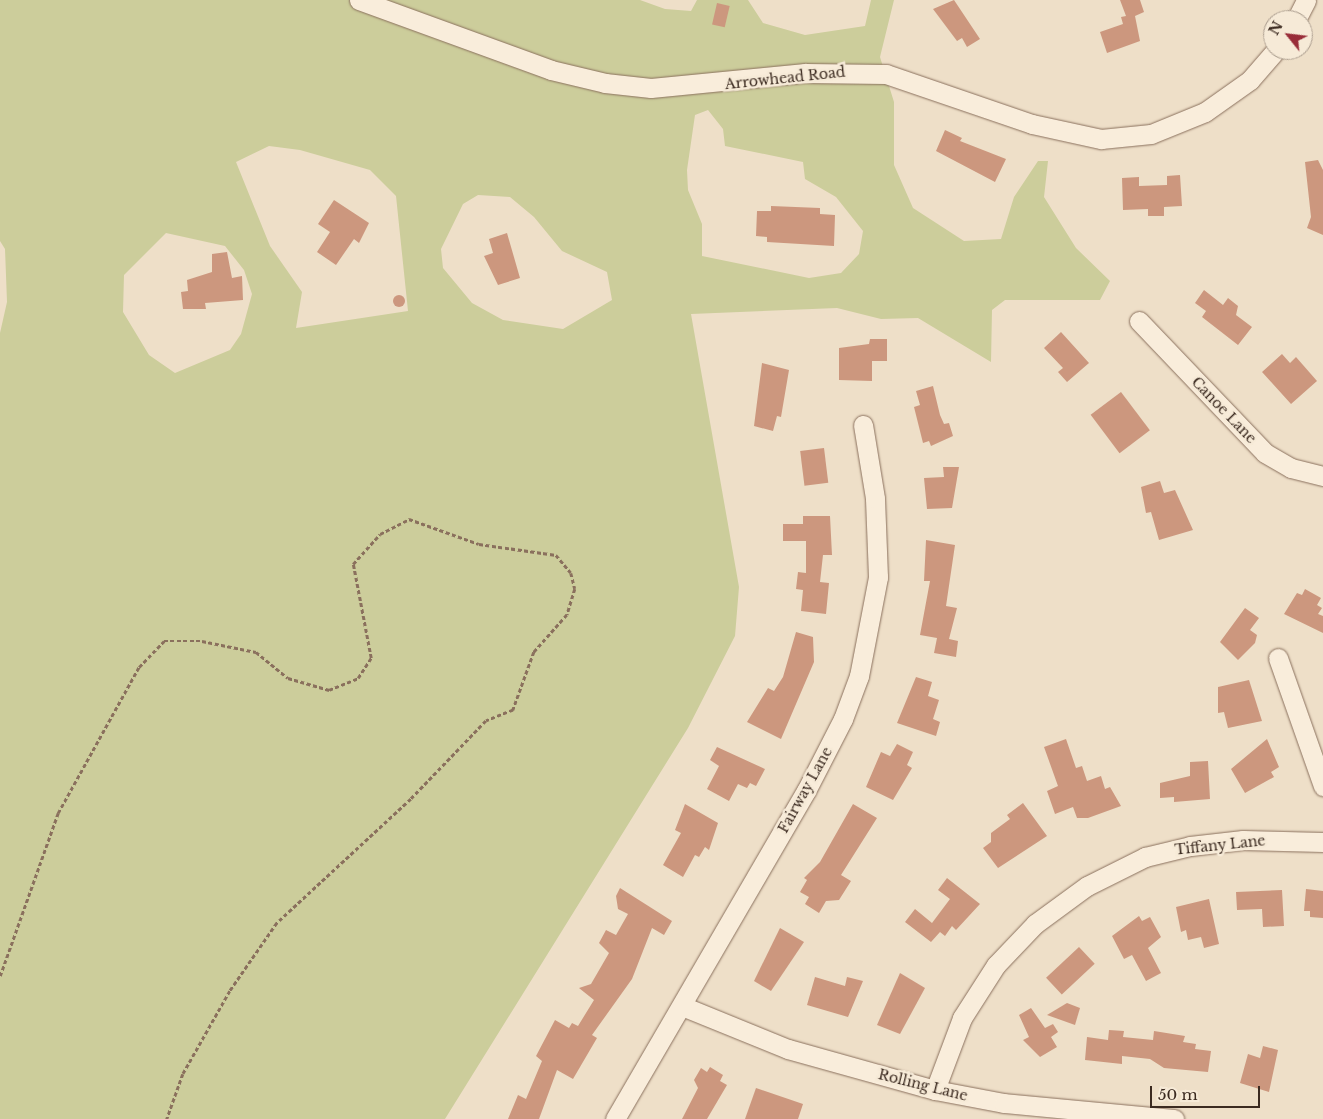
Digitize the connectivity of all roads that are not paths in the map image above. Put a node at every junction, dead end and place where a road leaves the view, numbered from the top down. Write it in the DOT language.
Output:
graph roads {
  1 [pos="359,0"];
  2 [pos="1267,60"];
  3 [pos="1139,321"];
  4 [pos="863,425"];
  5 [pos="1323,476"];
  6 [pos="1278,658"];
  7 [pos="1323,786"];
  8 [pos="1323,842"];
  9 [pos="682,1006"];
  10 [pos="935,1090"];
  11 [pos="615,1119"];
  12 [pos="1174,1119"];
  1 -- 2 [label="street, Arrowhead Road"];
  3 -- 5 [label="street, Canoe Lane"];
  4 -- 9 [label="street, Fairway Lane"];
  6 -- 7 [label="street"];
  8 -- 10 [label="street, Tiffany Lane"];
  9 -- 10 [label="street, Rolling Lane"];
  9 -- 11 [label="street, Fairway Lane"];
  10 -- 12 [label="street, Rolling Lane"];
}
